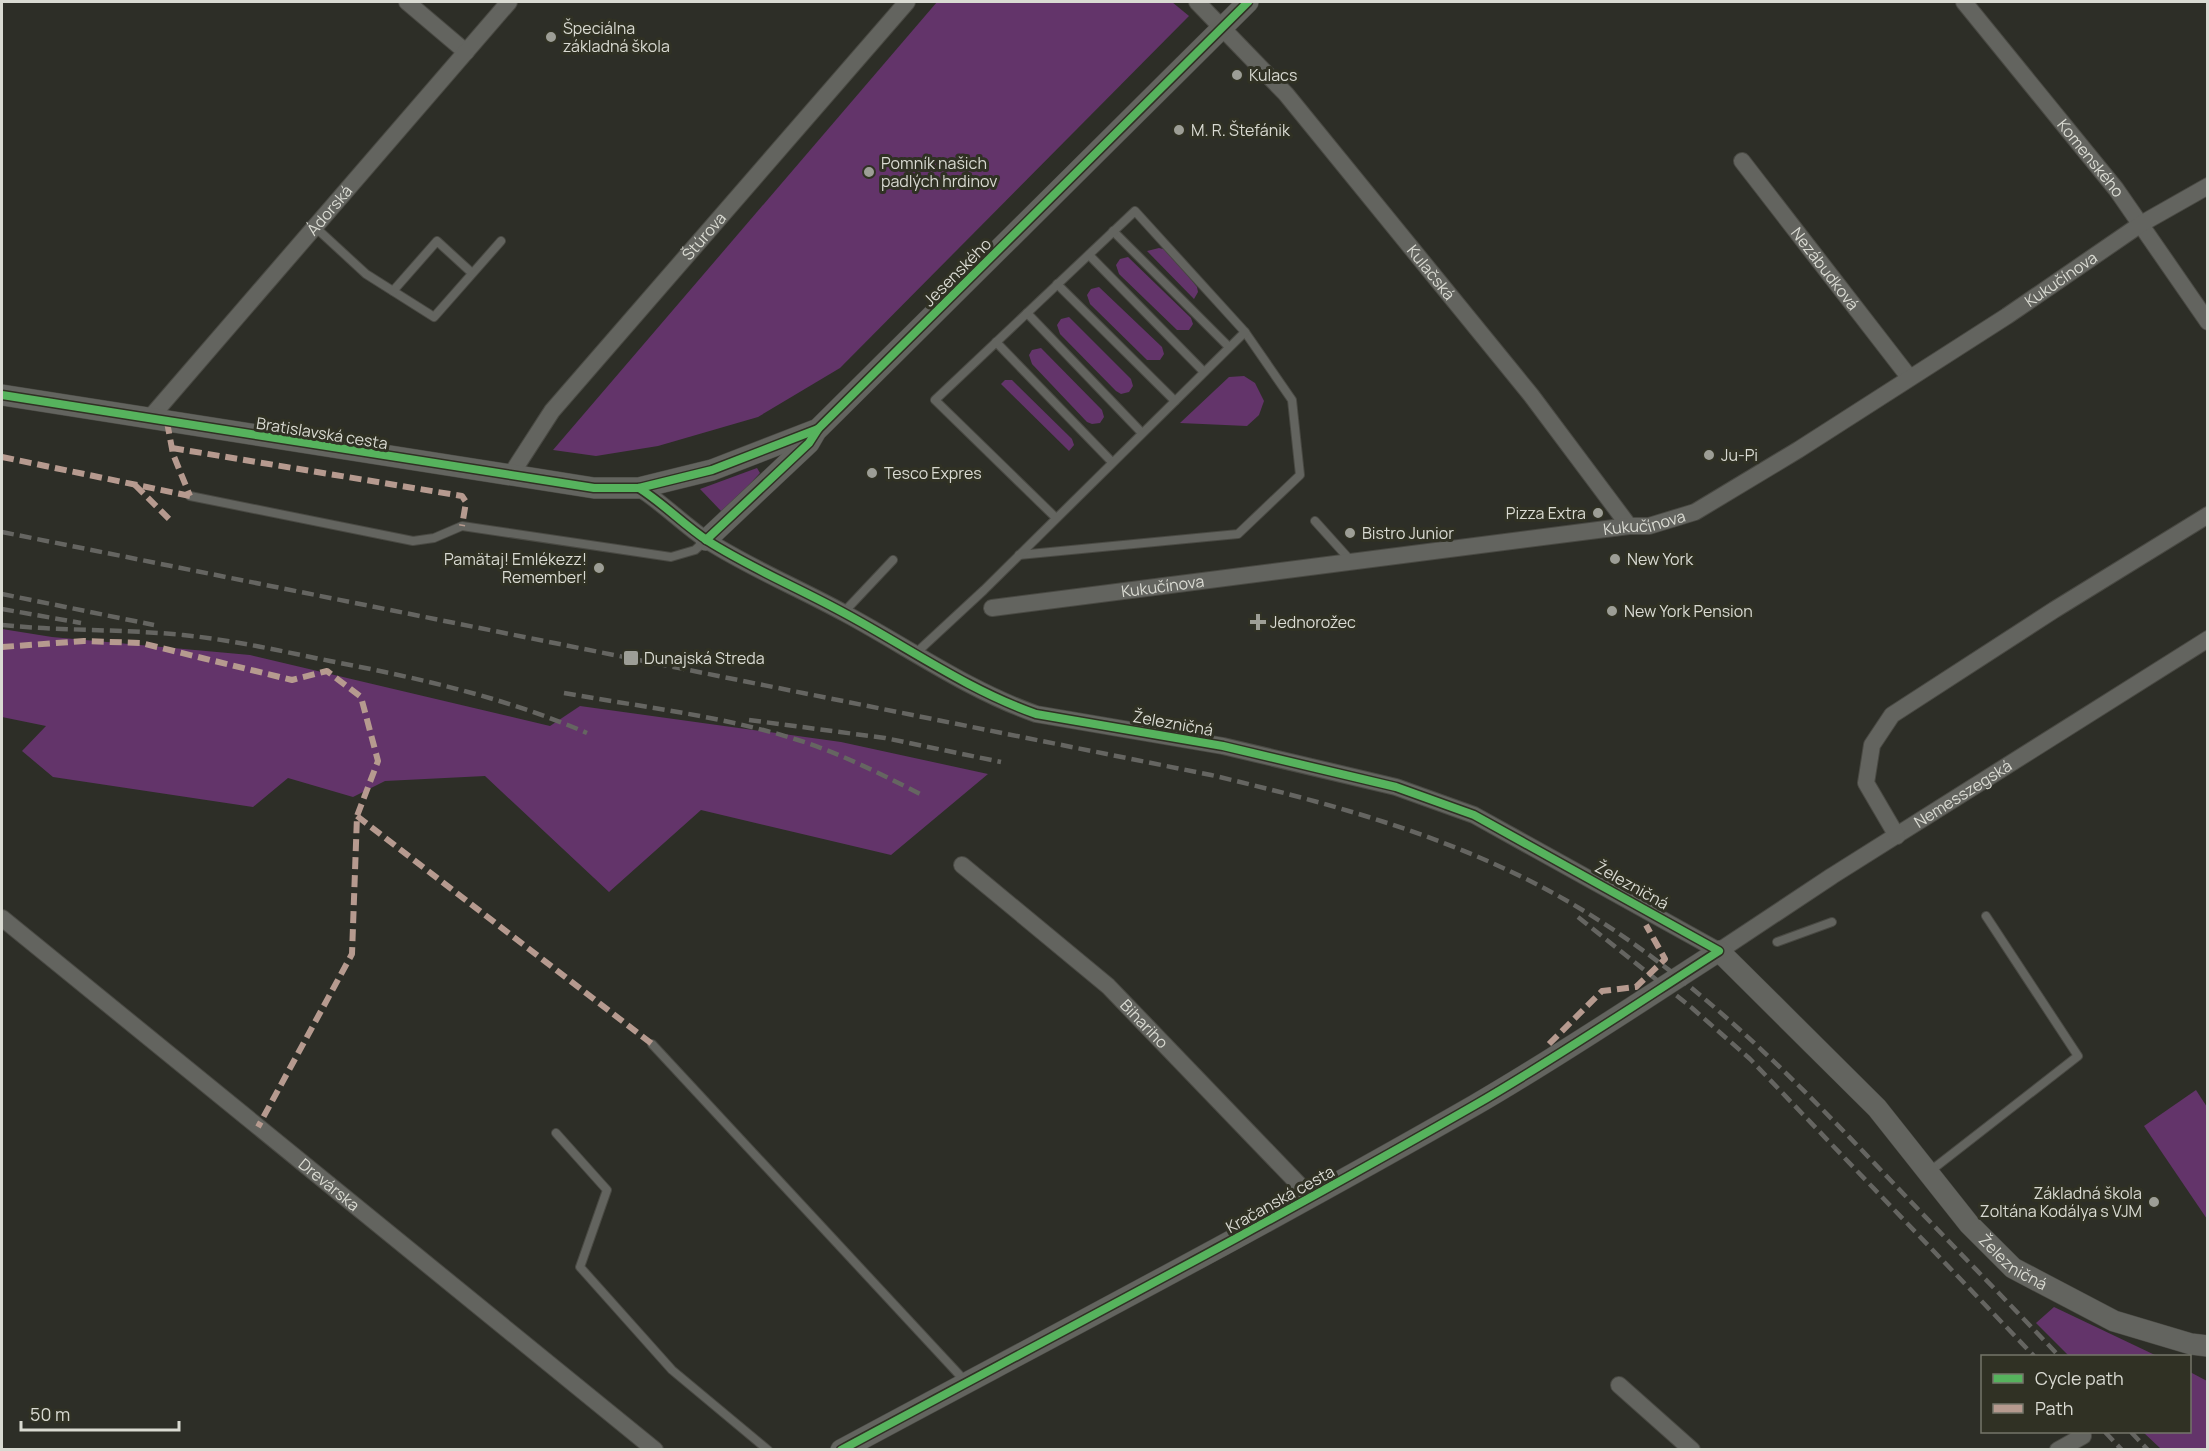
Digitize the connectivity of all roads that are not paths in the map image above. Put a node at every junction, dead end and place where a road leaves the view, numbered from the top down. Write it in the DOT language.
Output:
graph roads {
  1 [pos="407,2"];
  2 [pos="509,2"];
  3 [pos="907,2"];
  4 [pos="1197,2"];
  5 [pos="1248,2"];
  6 [pos="1964,2"];
  7 [pos="1223,27"];
  8 [pos="466,52"];
  9 [pos="1742,161"];
  10 [pos="2208,186"];
  11 [pos="2141,224"];
  12 [pos="315,227"];
  13 [pos="1113,231"];
  14 [pos="501,241"];
  15 [pos="1089,255"];
  16 [pos="472,273"];
  17 [pos="1057,284"];
  18 [pos="393,291"];
  19 [pos="1027,313"];
  20 [pos="2208,322"];
  21 [pos="1245,332"];
  22 [pos="996,342"];
  23 [pos="1229,347"];
  24 [pos="1204,372"];
  25 [pos="1909,377"];
  26 [pos="2,395"];
  27 [pos="1175,401"];
  28 [pos="149,419"];
  29 [pos="818,429"];
  30 [pos="1142,433"];
  31 [pos="1112,462"];
  32 [pos="510,477"];
  33 [pos="639,488"];
  34 [pos="190,496"];
  35 [pos="2208,515"];
  36 [pos="1055,517"];
  37 [pos="1315,521"];
  38 [pos="1629,526"];
  39 [pos="706,540"];
  40 [pos="1018,555"];
  41 [pos="893,560"];
  42 [pos="1352,562"];
  43 [pos="992,608"];
  44 [pos="844,612"];
  45 [pos="2208,639"];
  46 [pos="916,654"];
  47 [pos="1897,836"];
  48 [pos="962,865"];
  49 [pos="1986,916"];
  50 [pos="2,918"];
  51 [pos="1832,922"];
  52 [pos="1777,942"];
  53 [pos="1719,951"];
  54 [pos="651,1044"];
  55 [pos="556,1133"];
  56 [pos="1929,1172"];
  57 [pos="1311,1197"];
  58 [pos="2208,1346"];
  59 [pos="966,1383"];
  60 [pos="1619,1385"];
  61 [pos="2083,1436"];
  62 [pos="655,1449"];
  63 [pos="768,1449"];
  64 [pos="841,1449"];
  65 [pos="1692,1449"];
  66 [pos="2058,1449"];
  1 -- 8 [label="street"];
  2 -- 8 [label="street, Ádorská"];
  3 -- 32 [label="street, Štúrova"];
  4 -- 7 [label="street, Kulačská"];
  5 -- 7 [label="street, Jesenského"];
  6 -- 11 [label="street, Komenského"];
  7 -- 29 [label="street, Jesenského"];
  7 -- 38 [label="street, Kulačská"];
  8 -- 12 [label="street, Ádorská"];
  9 -- 25 [label="street, Nezábudková"];
  10 -- 11 [label="street, Kukučínova"];
  11 -- 20 [label="street, Komenského"];
  11 -- 25 [label="street, Kukučínova"];
  12 -- 18 [label="lane"];
  12 -- 28 [label="street, Ádorská"];
  13 -- 15 [label="lane"];
  13 -- 21 [label="lane"];
  13 -- 23 [label="lane"];
  14 -- 16 [label="lane"];
  15 -- 17 [label="lane"];
  15 -- 24 [label="lane"];
  16 -- 18 [label="lane"];
  16 -- 18 [label="lane"];
  17 -- 19 [label="lane"];
  17 -- 27 [label="lane"];
  19 -- 22 [label="lane"];
  19 -- 30 [label="lane"];
  21 -- 23 [label="lane"];
  21 -- 40 [label="lane"];
  22 -- 31 [label="lane"];
  22 -- 36 [label="lane"];
  23 -- 24 [label="lane"];
  24 -- 27 [label="lane"];
  25 -- 38 [label="street, Kukučínova"];
  26 -- 28 [label="street, Bratislavská cesta"];
  27 -- 30 [label="lane"];
  28 -- 32 [label="street, Bratislavská cesta"];
  29 -- 33 [label="street, Jesenského"];
  29 -- 39 [label="street"];
  30 -- 31 [label="lane"];
  31 -- 36 [label="lane"];
  32 -- 33 [label="street, Bratislavská cesta"];
  33 -- 39 [label="street, Železničná"];
  34 -- 39 [label="lane"];
  35 -- 47 [label="street"];
  36 -- 40 [label="lane"];
  37 -- 42 [label="lane"];
  38 -- 42 [label="street, Kukučínova"];
  39 -- 44 [label="street, Železničná"];
  40 -- 46 [label="lane"];
  41 -- 44 [label="lane"];
  42 -- 43 [label="street, Kukučínova"];
  44 -- 46 [label="street, Železničná"];
  45 -- 47 [label="street, Nemesszegská"];
  46 -- 53 [label="street, Železničná"];
  47 -- 53 [label="street, Nemesszegská"];
  48 -- 57 [label="street, Bihariho"];
  49 -- 56 [label="lane"];
  50 -- 62 [label="street, Drevárska"];
  51 -- 52 [label="lane"];
  53 -- 56 [label="street, Železničná"];
  53 -- 57 [label="street, Kračanská cesta"];
  54 -- 59 [label="lane"];
  55 -- 63 [label="lane"];
  56 -- 58 [label="street, Železničná"];
  57 -- 59 [label="street, Kračanská cesta"];
  59 -- 64 [label="street, Kračanská cesta"];
  60 -- 65 [label="street"];
  61 -- 66 [label="street"];
}
